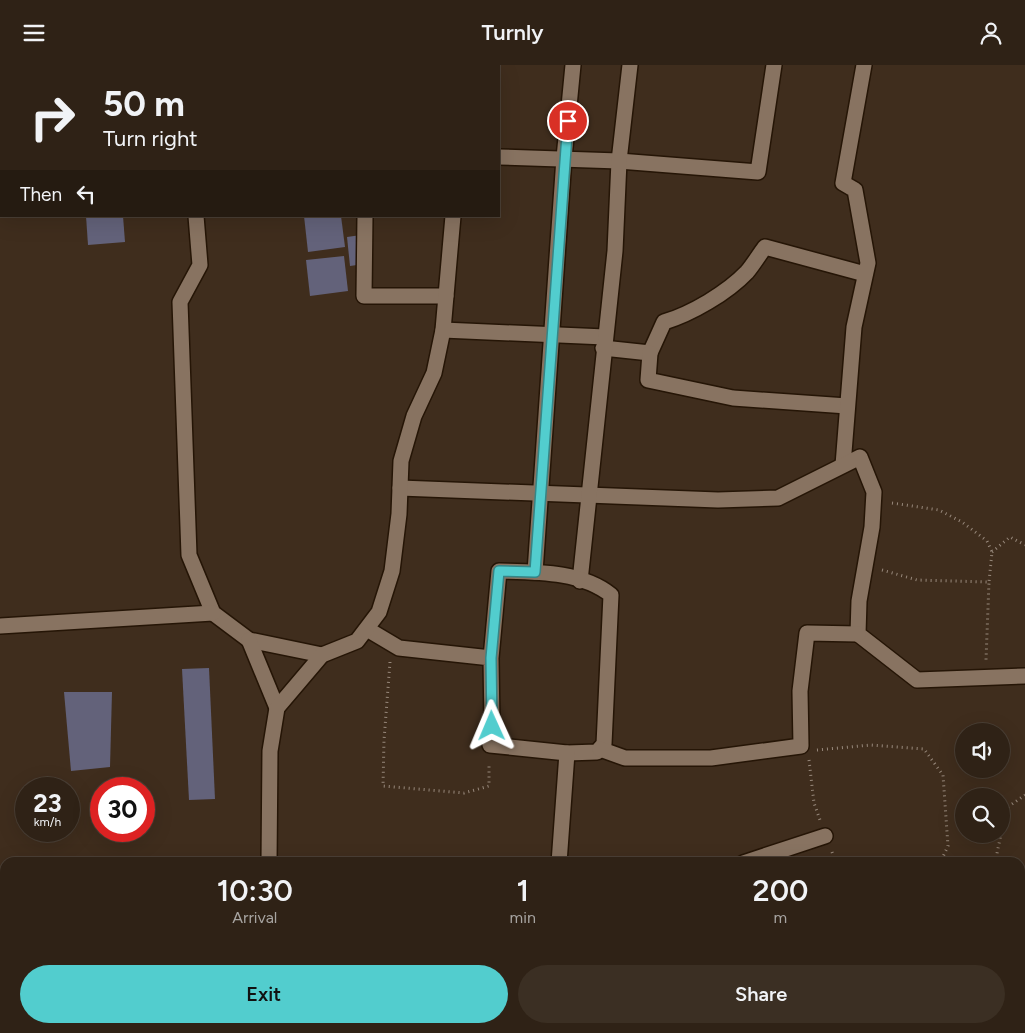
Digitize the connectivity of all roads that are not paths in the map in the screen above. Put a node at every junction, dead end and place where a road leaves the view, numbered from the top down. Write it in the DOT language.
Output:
graph roads {
  1 [pos="573,65"];
  2 [pos="630,65"];
  3 [pos="774,65"];
  4 [pos="864,65"];
  5 [pos="500,157"];
  6 [pos="564,158"];
  7 [pos="619,161"];
  8 [pos="198,217"];
  9 [pos="366,217"];
  10 [pos="453,217"];
  11 [pos="865,274"];
  12 [pos="446,296"];
  13 [pos="443,330"];
  14 [pos="552,335"];
  15 [pos="604,343"];
  16 [pos="650,353"];
  17 [pos="847,406"];
  18 [pos="843,465"];
  19 [pos="400,488"];
  20 [pos="541,493"];
  21 [pos="589,495"];
  22 [pos="535,572"];
  23 [pos="580,581"];
  24 [pos="213,613"];
  25 [pos="0,626"];
  26 [pos="366,629"];
  27 [pos="858,635"];
  28 [pos="249,640"];
  29 [pos="322,655"];
  30 [pos="491,658"];
  31 [pos="1025,676"];
  32 [pos="277,708"];
  33 [pos="600,749"];
  34 [pos="567,753"];
  35 [pos="825,836"];
  36 [pos="269,857"];
  37 [pos="559,857"];
  38 [pos="761,857"];
  1 -- 6 [label="street"];
  2 -- 7 [label="street"];
  3 -- 7 [label="street"];
  4 -- 11 [label="street"];
  5 -- 6 [label="street"];
  6 -- 7 [label="street"];
  6 -- 14 [label="street"];
  7 -- 15 [label="street"];
  8 -- 24 [label="street"];
  9 -- 12 [label="street"];
  10 -- 12 [label="street"];
  11 -- 16 [label="street"];
  11 -- 17 [label="street"];
  12 -- 13 [label="street"];
  13 -- 14 [label="street"];
  13 -- 19 [label="street"];
  14 -- 15 [label="street"];
  14 -- 20 [label="street"];
  15 -- 16 [label="street"];
  15 -- 21 [label="street"];
  16 -- 17 [label="street"];
  17 -- 18 [label="street"];
  18 -- 21 [label="street"];
  18 -- 27 [label="street"];
  19 -- 20 [label="street"];
  19 -- 26 [label="street"];
  20 -- 21 [label="street"];
  20 -- 22 [label="street"];
  21 -- 23 [label="street"];
  22 -- 23 [label="street"];
  22 -- 30 [label="street"];
  23 -- 33 [label="street"];
  24 -- 25 [label="street"];
  24 -- 28 [label="street"];
  26 -- 29 [label="street"];
  26 -- 30 [label="street"];
  27 -- 31 [label="street"];
  27 -- 33 [label="street"];
  28 -- 29 [label="street"];
  28 -- 32 [label="street"];
  29 -- 32 [label="street"];
  30 -- 34 [label="street"];
  32 -- 36 [label="street"];
  33 -- 34 [label="street"];
  34 -- 37 [label="street"];
  35 -- 38 [label="street"];
}
